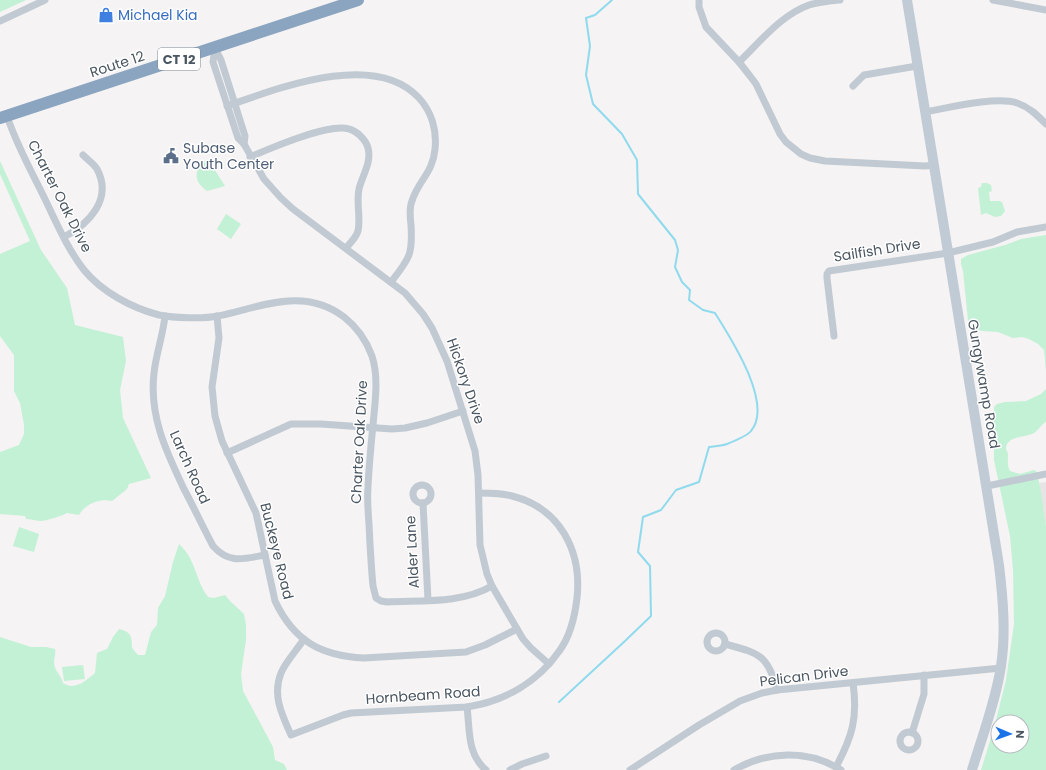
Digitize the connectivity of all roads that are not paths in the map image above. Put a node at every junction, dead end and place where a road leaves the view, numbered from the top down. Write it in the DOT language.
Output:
graph roads {
  1 [pos="45,0"];
  2 [pos="358,0"];
  3 [pos="699,0"];
  4 [pos="840,0"];
  5 [pos="906,0"];
  6 [pos="993,0"];
  7 [pos="1019,2"];
  8 [pos="1046,10"];
  9 [pos="0,21"];
  10 [pos="214,48"];
  11 [pos="739,62"];
  12 [pos="917,66"];
  13 [pos="853,86"];
  14 [pos="235,104"];
  15 [pos="227,106"];
  16 [pos="925,112"];
  17 [pos="4,117"];
  18 [pos="1046,124"];
  19 [pos="244,144"];
  20 [pos="83,156"];
  21 [pos="250,157"];
  22 [pos="934,165"];
  23 [pos="1046,227"];
  24 [pos="64,237"];
  25 [pos="346,248"];
  26 [pos="948,253"];
  27 [pos="391,282"];
  28 [pos="166,316"];
  29 [pos="217,316"];
  30 [pos="834,336"];
  31 [pos="462,411"];
  32 [pos="373,427"];
  33 [pos="227,453"];
  34 [pos="1046,474"];
  35 [pos="987,486"];
  36 [pos="479,493"];
  37 [pos="422,503"];
  38 [pos="265,555"];
  39 [pos="492,586"];
  40 [pos="428,600"];
  41 [pos="517,629"];
  42 [pos="304,639"];
  43 [pos="725,644"];
  44 [pos="549,664"];
  45 [pos="1001,668"];
  46 [pos="924,675"];
  47 [pos="853,683"];
  48 [pos="777,690"];
  49 [pos="467,707"];
  50 [pos="912,733"];
  51 [pos="546,756"];
  52 [pos="838,768"];
  53 [pos="486,770"];
  54 [pos="510,770"];
  55 [pos="630,770"];
  56 [pos="734,770"];
  57 [pos="972,770"];
  1 -- 9 [label="street"];
  2 -- 10 [label="highway, Route 12 / CT 12"];
  3 -- 11 [label="street"];
  4 -- 11 [label="street"];
  5 -- 12 [label="street, Gungywamp Road"];
  6 -- 7 [label="street"];
  7 -- 8 [label="street"];
  10 -- 14 [label="street, Hickory Drive"];
  10 -- 15 [label="street, Hickory Drive"];
  10 -- 17 [label="highway, Route 12 / CT 12"];
  11 -- 22 [label="street"];
  12 -- 13 [label="street"];
  12 -- 16 [label="street, Gungywamp Road"];
  14 -- 15 [label="street"];
  14 -- 19 [label="street, Hickory Drive"];
  14 -- 27 [label="street"];
  15 -- 19 [label="street, Hickory Drive"];
  16 -- 18 [label="street"];
  16 -- 22 [label="street, Gungywamp Road"];
  17 -- 24 [label="street, Charter Oak Drive"];
  19 -- 21 [label="street, Hickory Drive"];
  20 -- 24 [label="street"];
  21 -- 25 [label="street, Hickory Drive"];
  21 -- 25 [label="street"];
  22 -- 26 [label="street, Gungywamp Road"];
  23 -- 26 [label="street"];
  24 -- 28 [label="street, Charter Oak Drive"];
  25 -- 27 [label="street, Hickory Drive"];
  26 -- 30 [label="street, Sailfish Drive"];
  26 -- 35 [label="street, Gungywamp Road"];
  27 -- 31 [label="street, Hickory Drive"];
  28 -- 29 [label="street, Charter Oak Drive"];
  28 -- 38 [label="street, Larch Road"];
  29 -- 32 [label="street, Charter Oak Drive"];
  29 -- 33 [label="street, Buckeye Road"];
  31 -- 32 [label="street"];
  31 -- 36 [label="street, Hickory Drive"];
  32 -- 33 [label="street"];
  32 -- 40 [label="street, Charter Oak Drive"];
  33 -- 38 [label="street, Buckeye Road"];
  34 -- 35 [label="street"];
  35 -- 45 [label="street, Gungywamp Road"];
  36 -- 39 [label="street, Hickory Drive"];
  36 -- 44 [label="street, Hornbeam Road"];
  37 -- 40 [label="street, Alder Lane"];
  38 -- 42 [label="street, Buckeye Road"];
  39 -- 40 [label="street"];
  39 -- 41 [label="street, Hickory Drive"];
  41 -- 42 [label="street, Buckeye Road"];
  41 -- 44 [label="street, Hickory Drive"];
  42 -- 49 [label="street, Hornbeam Road"];
  43 -- 48 [label="street"];
  44 -- 49 [label="street, Hornbeam Road"];
  45 -- 46 [label="street, Pelican Drive"];
  45 -- 57 [label="street, Gungywamp Road"];
  46 -- 47 [label="street, Pelican Drive"];
  46 -- 50 [label="street"];
  47 -- 48 [label="street, Pelican Drive"];
  47 -- 52 [label="street"];
  48 -- 55 [label="street, Pelican Drive"];
  49 -- 53 [label="street"];
  51 -- 54 [label="street"];
  52 -- 56 [label="street"];
}
